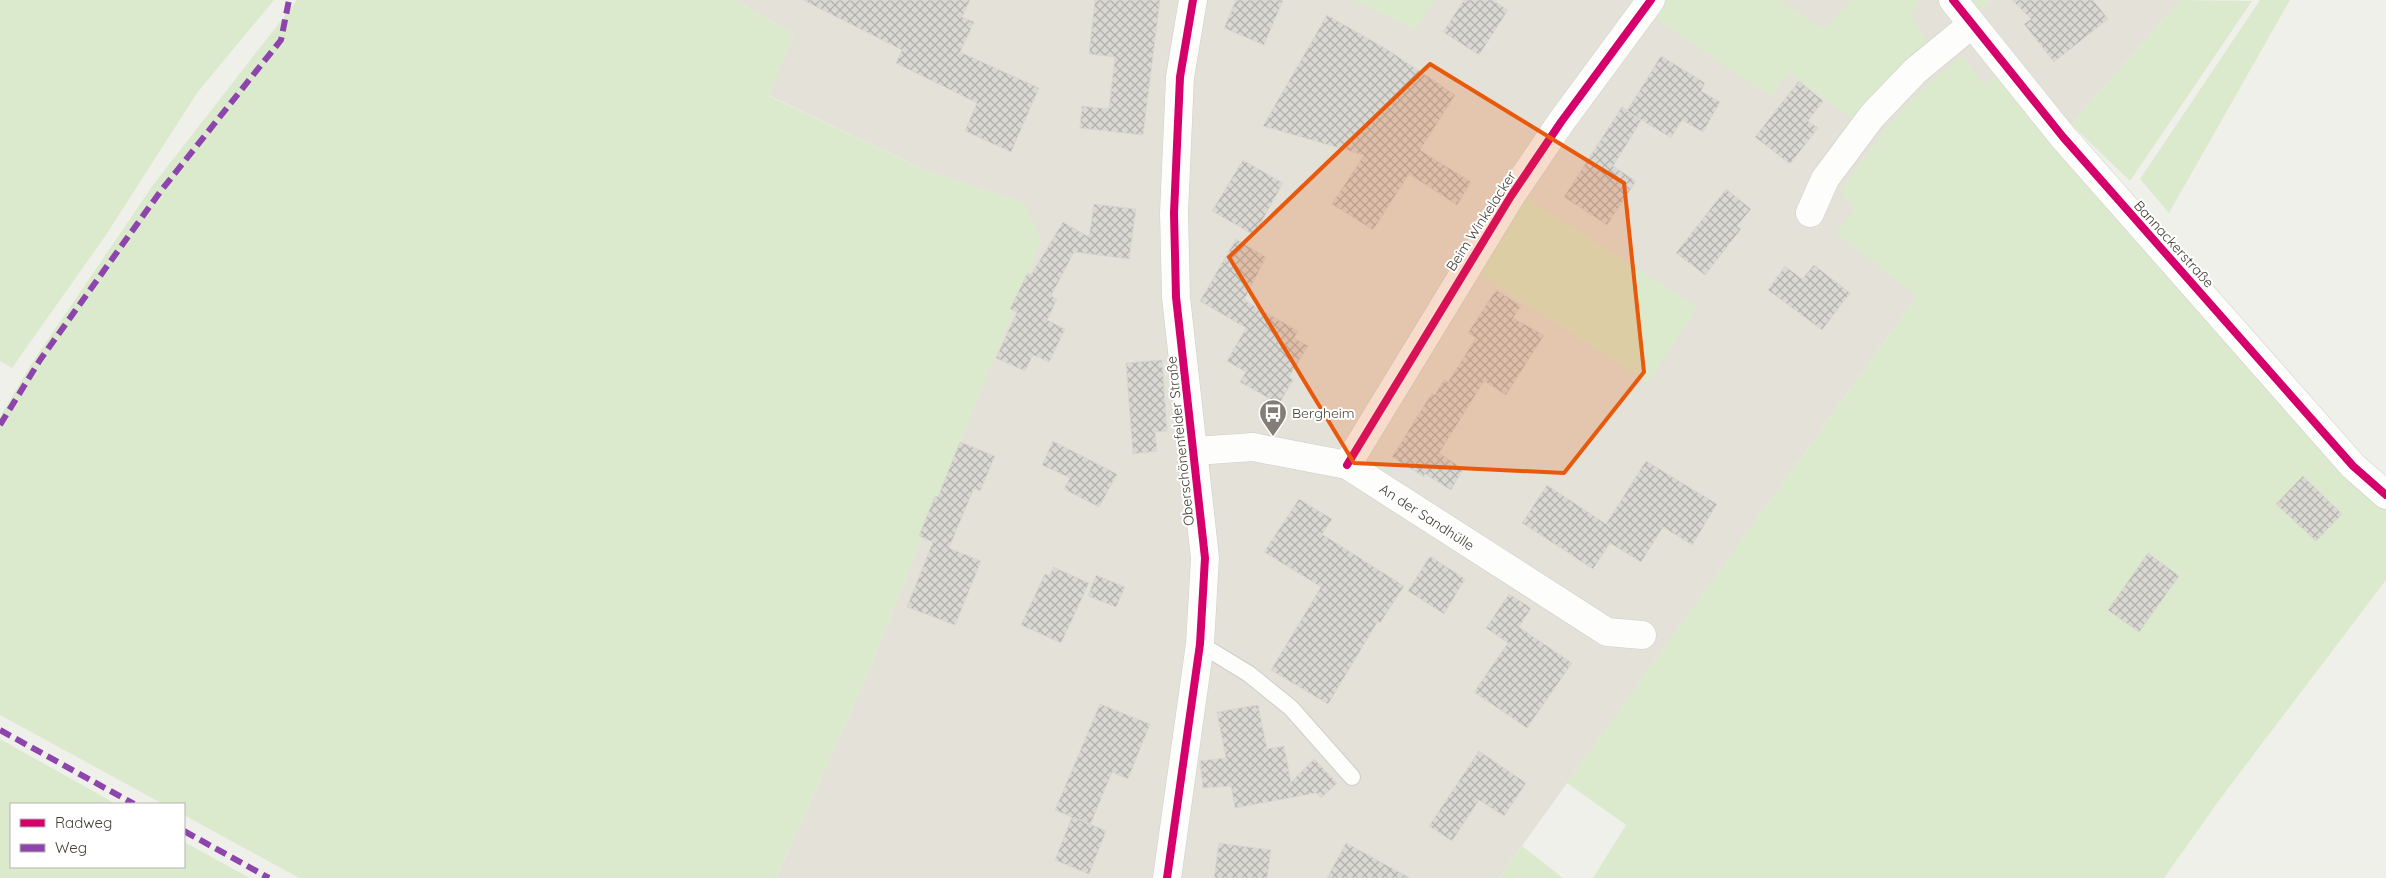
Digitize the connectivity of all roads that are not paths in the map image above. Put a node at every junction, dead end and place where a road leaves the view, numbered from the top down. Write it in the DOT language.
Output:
graph roads {
  1 [pos="1194,0"];
  2 [pos="1651,0"];
  3 [pos="1953,0"];
  4 [pos="1972,24"];
  5 [pos="1810,213"];
  6 [pos="1195,451"];
  7 [pos="1347,465"];
  8 [pos="2386,495"];
  9 [pos="1642,635"];
  10 [pos="1200,644"];
  11 [pos="1352,777"];
  12 [pos="1167,878"];
  1 -- 6 [label="street, Oberschönenfelder Straße"];
  2 -- 7 [label="street, Beim Winkelacker"];
  3 -- 4 [label="street, Bannackerstraße"];
  4 -- 5 [label="street"];
  4 -- 8 [label="street, Bannackerstraße"];
  6 -- 7 [label="street, An der Sandhülle"];
  6 -- 10 [label="street, Oberschönenfelder Straße"];
  7 -- 9 [label="street, An der Sandhülle"];
  10 -- 11 [label="lane"];
  10 -- 12 [label="street, Oberschönenfelder Straße"];
}
